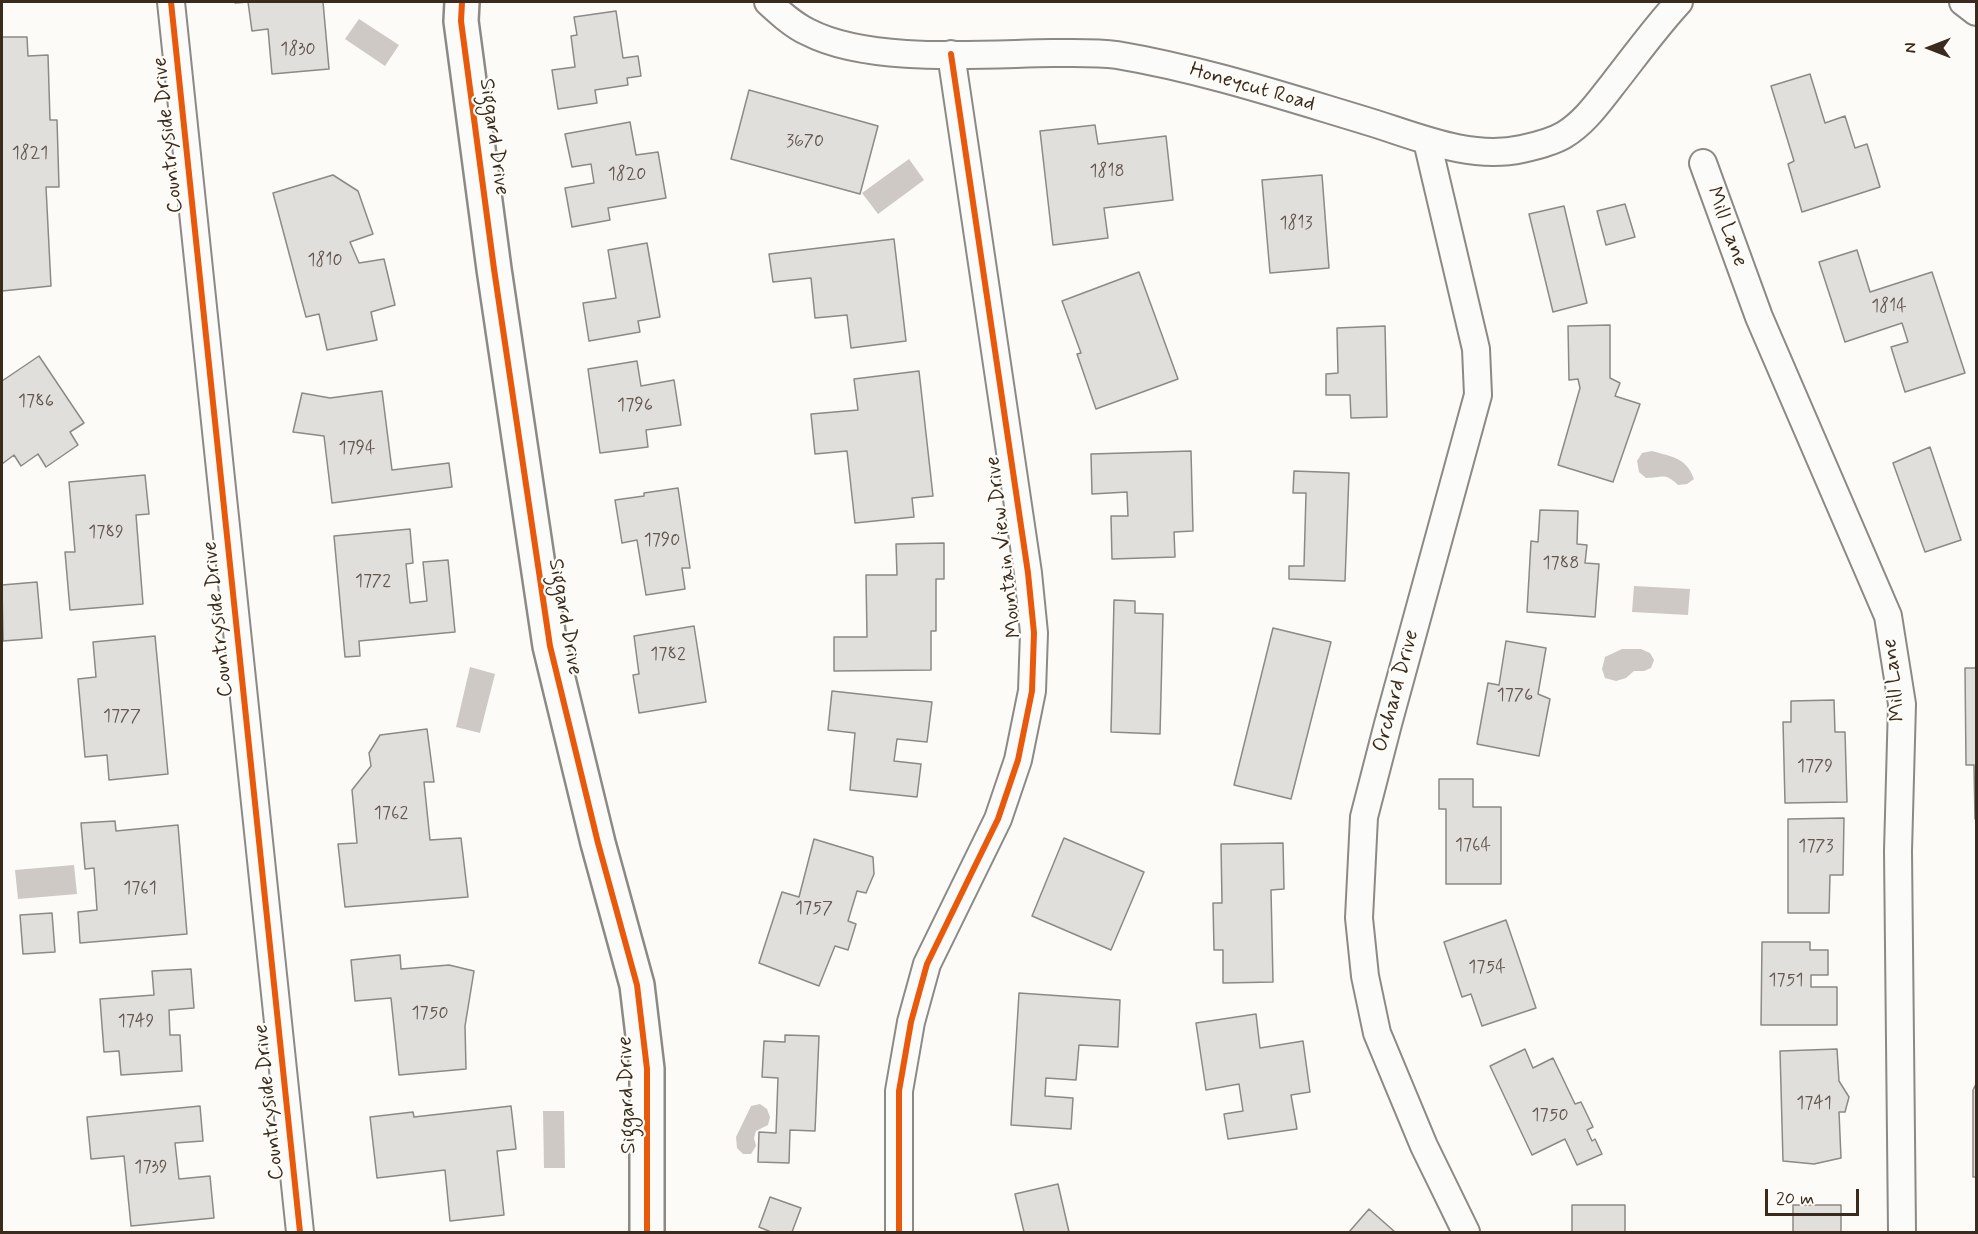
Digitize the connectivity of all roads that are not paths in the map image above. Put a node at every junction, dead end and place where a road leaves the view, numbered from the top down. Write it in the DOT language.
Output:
graph roads {
  1 [pos="171,2"];
  2 [pos="462,2"];
  3 [pos="768,2"];
  4 [pos="1679,2"];
  5 [pos="1963,2"];
  6 [pos="1977,12"];
  7 [pos="951,54"];
  8 [pos="1427,141"];
  9 [pos="1702,163"];
  10 [pos="300,1233"];
  11 [pos="647,1233"];
  12 [pos="899,1233"];
  13 [pos="1466,1233"];
  14 [pos="1902,1233"];
  1 -- 10 [label="street, Countryside Drive"];
  2 -- 11 [label="street, Siggard Drive"];
  3 -- 7 [label="street, Honeycut Road"];
  4 -- 8 [label="street, Honeycut Road"];
  5 -- 6 [label="street"];
  7 -- 8 [label="street, Honeycut Road"];
  7 -- 12 [label="street, Mountain View Drive"];
  8 -- 13 [label="street, Orchard Drive"];
  9 -- 14 [label="street, Mill Lane"];
}
